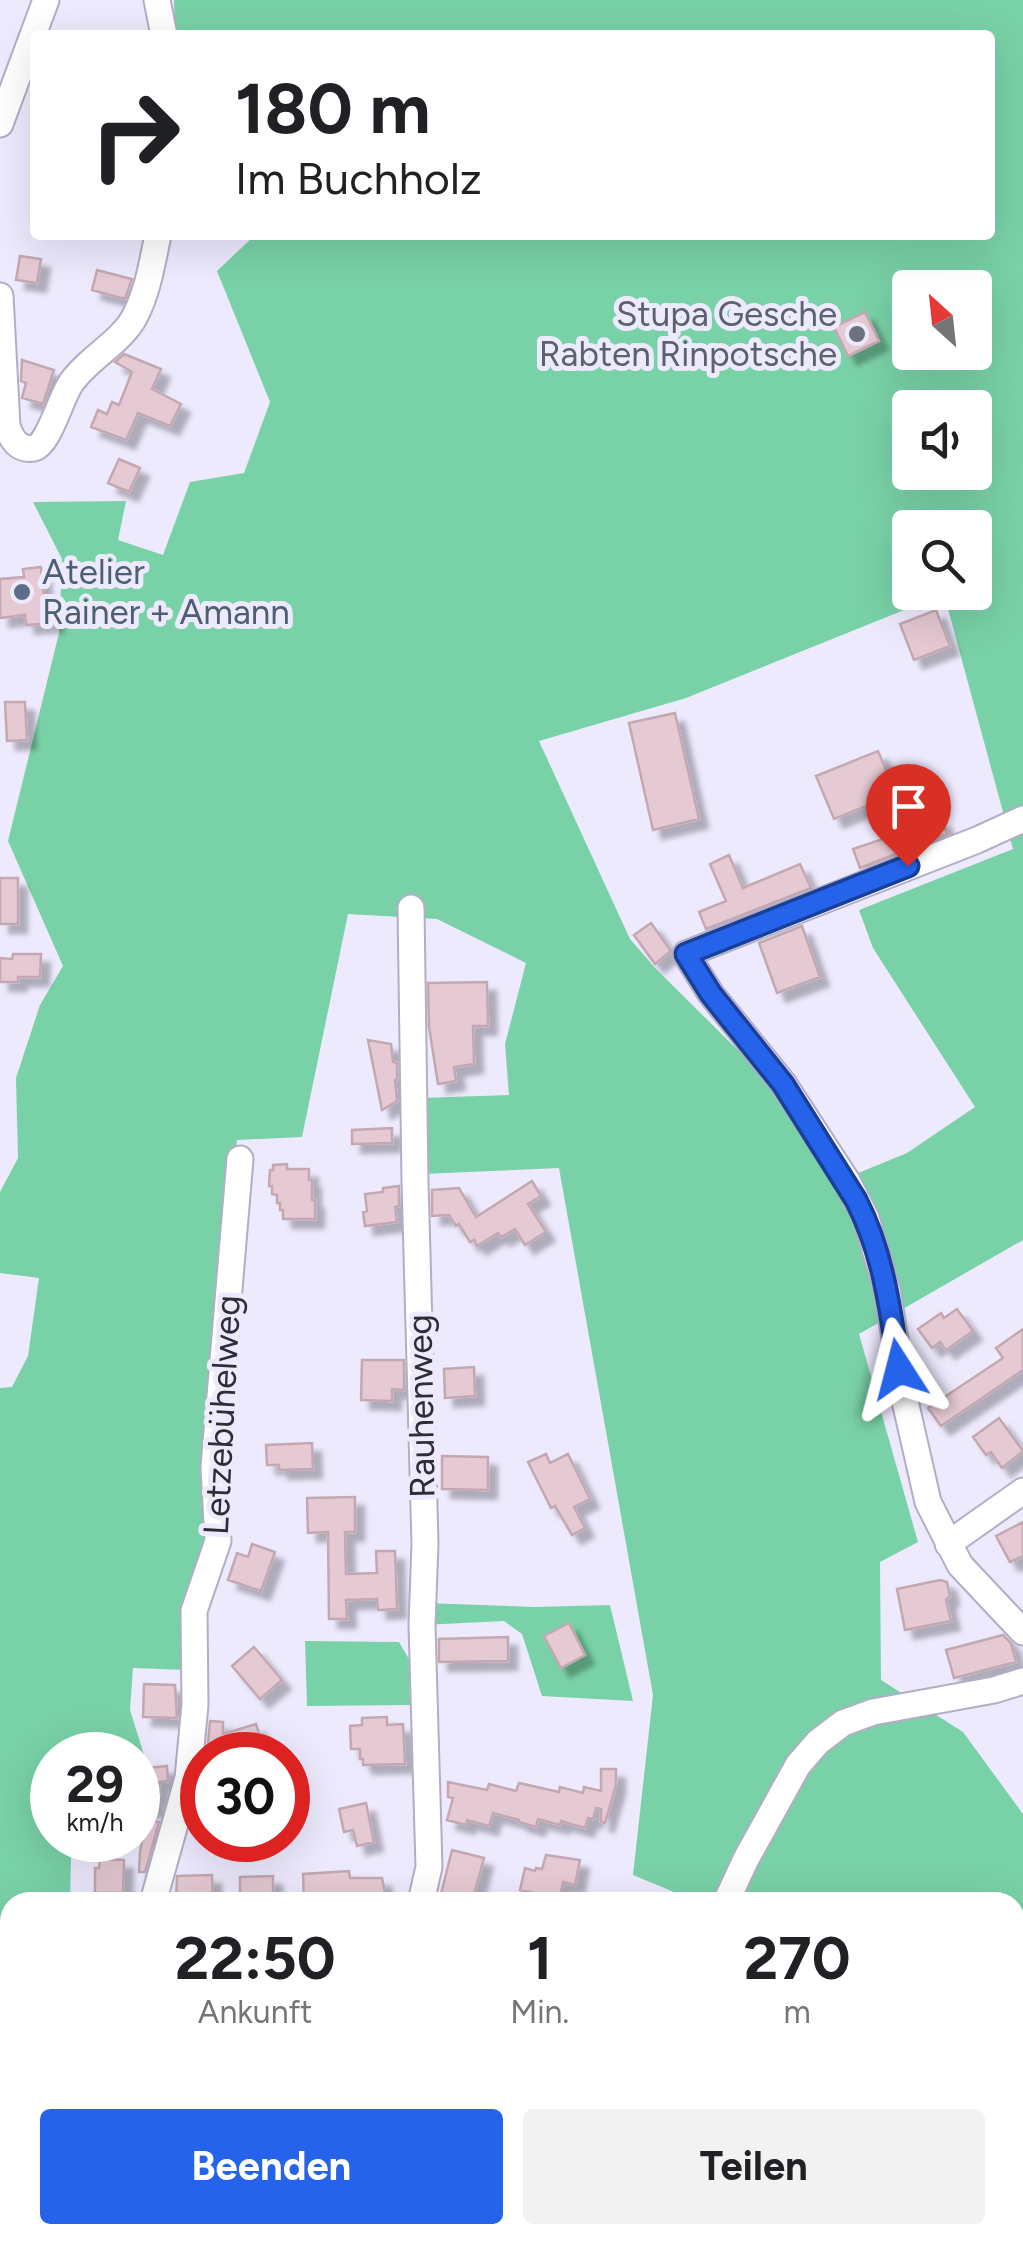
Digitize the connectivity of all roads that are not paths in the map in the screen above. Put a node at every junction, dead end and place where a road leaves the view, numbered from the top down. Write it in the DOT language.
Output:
graph roads {
  1 [pos="46,0"];
  2 [pos="158,0"];
  3 [pos="35,30"];
  4 [pos="163,30"];
  5 [pos="30,43"];
  6 [pos="0,124"];
  7 [pos="157,240"];
  8 [pos="0,296"];
  9 [pos="1023,819"];
  10 [pos="411,908"];
  11 [pos="240,1159"];
  12 [pos="1023,1491"];
  13 [pos="948,1544"];
  14 [pos="1023,1632"];
  15 [pos="1023,1681"];
  16 [pos="156,1892"];
  17 [pos="424,1892"];
  18 [pos="731,1892"];
  1 -- 3 [label="street"];
  2 -- 4 [label="street"];
  5 -- 6 [label="street"];
  7 -- 8 [label="street"];
  9 -- 13 [label="street"];
  10 -- 17 [label="street, Rauhenweg"];
  11 -- 16 [label="street, Letzebühelweg"];
  12 -- 13 [label="street"];
  13 -- 14 [label="street"];
  15 -- 18 [label="street"];
}
